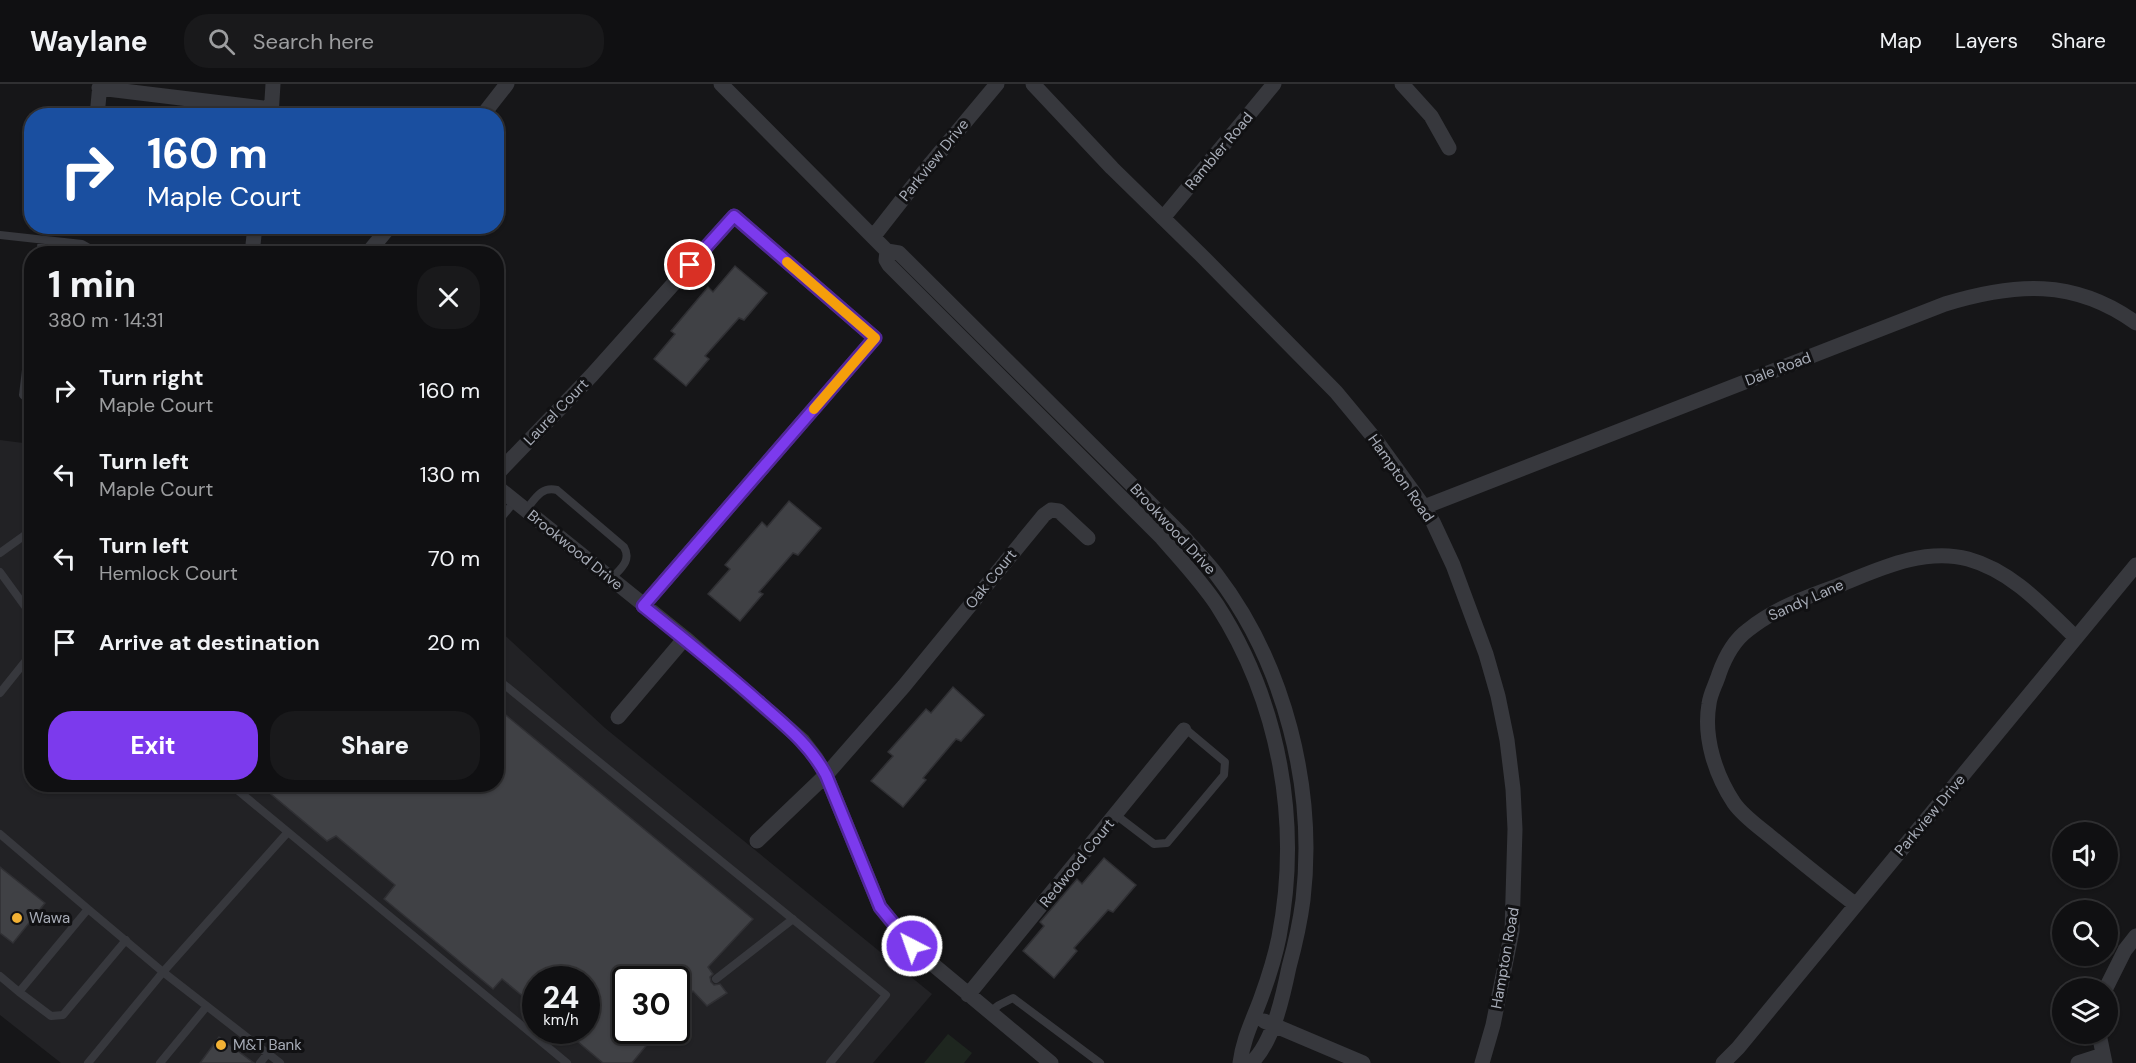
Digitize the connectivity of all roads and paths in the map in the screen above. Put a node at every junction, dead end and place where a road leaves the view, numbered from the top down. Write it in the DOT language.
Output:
graph roads {
  1 [pos="273,84"];
  2 [pos="507,84"];
  3 [pos="722,84"];
  4 [pos="997,84"];
  5 [pos="1033,84"];
  6 [pos="1274,84"];
  7 [pos="1402,84"];
  8 [pos="100,86"];
  9 [pos="98,108"];
  10 [pos="245,108"];
  11 [pos="271,108"];
  12 [pos="488,108"];
  13 [pos="1449,148"];
  14 [pos="1163,218"];
  15 [pos="383,234"];
  16 [pos="0,235"];
  17 [pos="873,237"];
  18 [pos="42,240"];
  19 [pos="41,246"];
  20 [pos="86,246"];
  21 [pos="374,246"];
  22 [pos="887,251"];
  23 [pos="2136,323"];
  24 [pos="24,381"];
  25 [pos="24,396"];
  26 [pos="504,467"];
  27 [pos="504,493"];
  28 [pos="520,506"];
  29 [pos="1424,507"];
  30 [pos="504,518"];
  31 [pos="24,536"];
  32 [pos="1088,538"];
  33 [pos="0,553"];
  34 [pos="2136,565"];
  35 [pos="0,572"];
  36 [pos="611,579"];
  37 [pos="24,605"];
  38 [pos="643,606"];
  39 [pos="685,638"];
  40 [pos="2076,638"];
  41 [pos="24,663"];
  42 [pos="504,684"];
  43 [pos="0,693"];
  44 [pos="618,717"];
  45 [pos="1184,730"];
  46 [pos="826,775"];
  47 [pos="240,792"];
  48 [pos="1116,814"];
  49 [pos="288,832"];
  50 [pos="0,834"];
  51 [pos="757,841"];
  52 [pos="1856,905"];
  53 [pos="88,909"];
  54 [pos="793,919"];
  55 [pos="2136,936"];
  56 [pos="126,940"];
  57 [pos="163,972"];
  58 [pos="0,976"];
  59 [pos="2111,978"];
  60 [pos="716,979"];
  61 [pos="19,992"];
  62 [pos="968,995"];
  63 [pos="207,1006"];
  64 [pos="990,1012"];
  65 [pos="1253,1016"];
  66 [pos="1273,1024"];
  67 [pos="2101,1044"];
  68 [pos="268,1053"];
  69 [pos="2104,1059"];
  70 [pos="88,1063"];
  71 [pos="160,1063"];
  72 [pos="260,1063"];
  73 [pos="280,1063"];
  74 [pos="567,1063"];
  75 [pos="830,1063"];
  76 [pos="1051,1063"];
  77 [pos="1100,1063"];
  78 [pos="1240,1063"];
  79 [pos="1251,1063"];
  80 [pos="1363,1063"];
  81 [pos="1482,1063"];
  82 [pos="1722,1063"];
  83 [pos="2078,1063"];
  1 -- 11 [label="street"];
  2 -- 12 [label="street"];
  3 -- 17 [label="street, Brookwood Drive"];
  4 -- 17 [label="street, Parkview Drive"];
  5 -- 14 [label="street, Hampton Road"];
  6 -- 14 [label="street, Rambler Road"];
  7 -- 13 [label="street"];
  8 -- 9 [label="street"];
  8 -- 10 [label="street"];
  14 -- 29 [label="street, Hampton Road"];
  15 -- 21 [label="street"];
  16 -- 18 [label="lane"];
  17 -- 22 [label="street, Brookwood Drive"];
  18 -- 19 [label="lane"];
  18 -- 20 [label="lane"];
  22 -- 65 [label="street, Brookwood Drive"];
  22 -- 66 [label="street, Brookwood Drive"];
  23 -- 29 [label="street, Dale Road"];
  24 -- 25 [label="lane"];
  26 -- 38 [label="street, Laurel Court"];
  27 -- 28 [label="street, Brookwood Drive"];
  28 -- 30 [label="lane"];
  28 -- 36 [label="street, Brookwood Drive"];
  28 -- 36 [label="lane"];
  29 -- 81 [label="street, Hampton Road"];
  31 -- 33 [label="lane"];
  32 -- 46 [label="street, Oak Court"];
  34 -- 40 [label="street, Parkview Drive"];
  35 -- 37 [label="lane"];
  36 -- 38 [label="street, Brookwood Drive"];
  38 -- 39 [label="street, Brookwood Drive"];
  39 -- 44 [label="street"];
  39 -- 46 [label="street, Brookwood Drive"];
  40 -- 52 [label="street, Parkview Drive"];
  40 -- 52 [label="street, Sandy Lane"];
  41 -- 43 [label="lane"];
  42 -- 54 [label="lane"];
  45 -- 48 [label="street, Redwood Court"];
  45 -- 48 [label="lane"];
  46 -- 51 [label="street"];
  46 -- 62 [label="street, Brookwood Drive"];
  47 -- 49 [label="lane"];
  48 -- 62 [label="street, Redwood Court"];
  49 -- 57 [label="lane"];
  49 -- 74 [label="lane"];
  50 -- 53 [label="lane"];
  52 -- 82 [label="street, Parkview Drive"];
  53 -- 56 [label="lane"];
  53 -- 61 [label="lane"];
  54 -- 60 [label="lane"];
  54 -- 75 [label="lane"];
  55 -- 59 [label="street"];
  56 -- 57 [label="lane"];
  56 -- 61 [label="lane"];
  57 -- 63 [label="lane"];
  57 -- 70 [label="lane"];
  58 -- 61 [label="lane"];
  62 -- 64 [label="street, Brookwood Drive"];
  63 -- 68 [label="lane"];
  63 -- 71 [label="lane"];
  64 -- 76 [label="street, Brookwood Drive"];
  64 -- 77 [label="lane"];
  65 -- 66 [label="street"];
  65 -- 78 [label="street, Brookwood Drive"];
  66 -- 79 [label="street, Brookwood Drive"];
  66 -- 80 [label="street"];
  67 -- 69 [label="street"];
  68 -- 72 [label="lane"];
  68 -- 73 [label="lane"];
  69 -- 83 [label="street"];
}
